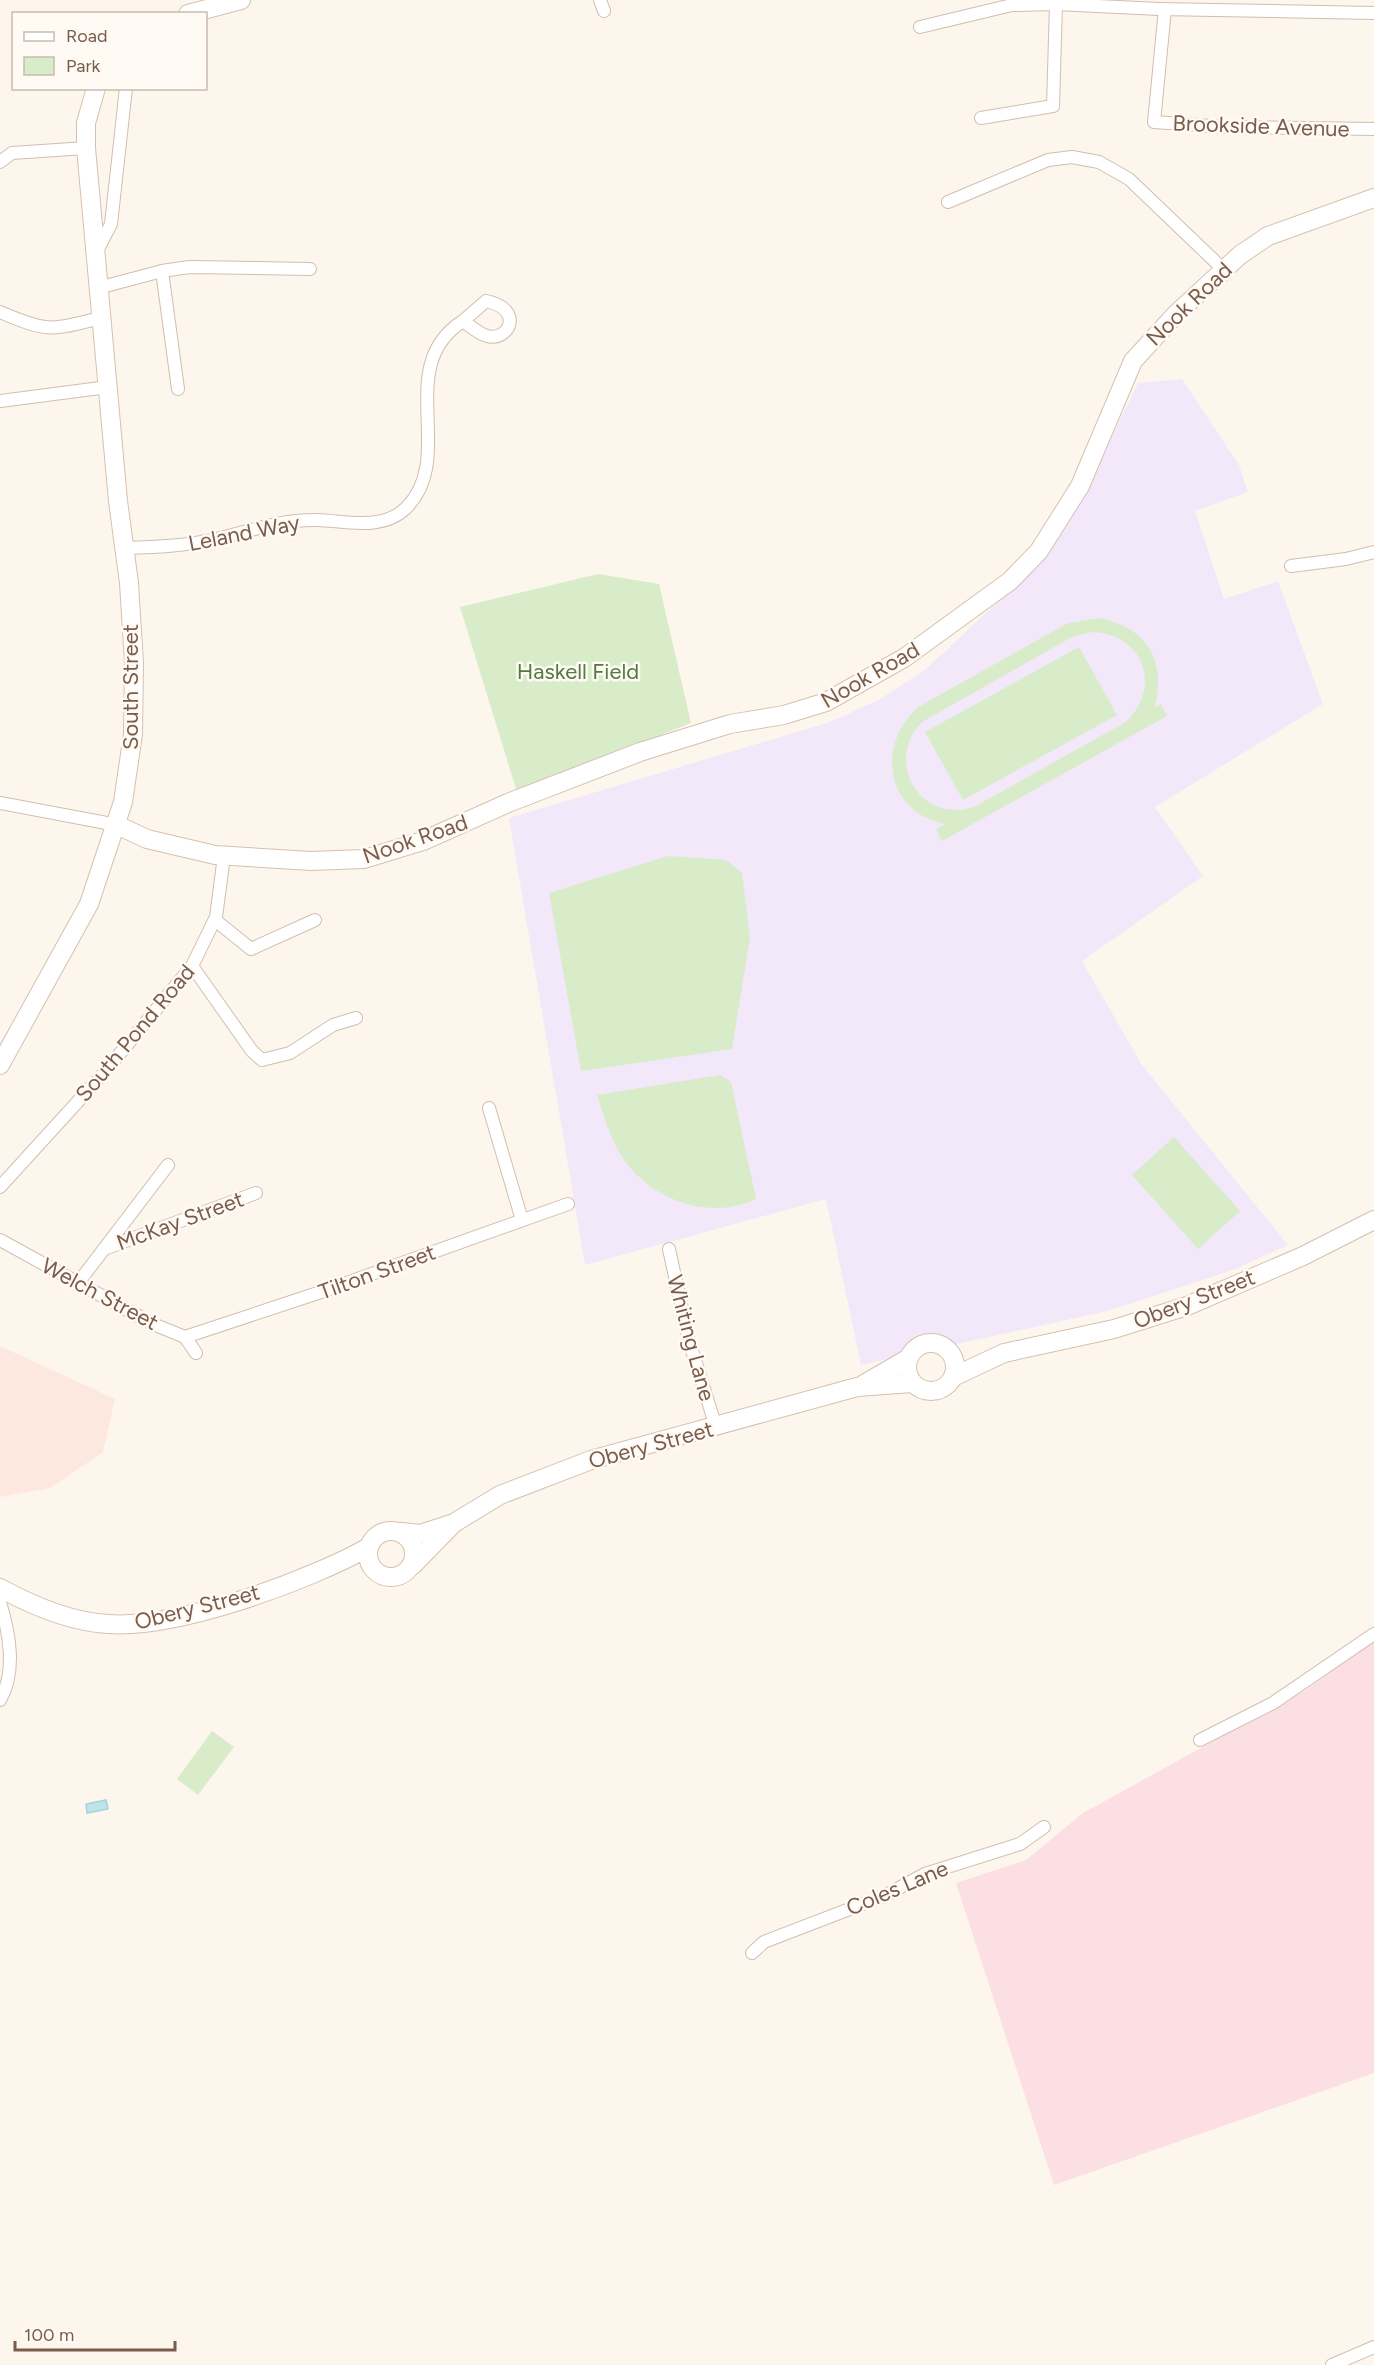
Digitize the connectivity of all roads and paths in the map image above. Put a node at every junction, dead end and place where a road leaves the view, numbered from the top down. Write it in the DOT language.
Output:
graph roads {
  1 [pos="241,0"];
  2 [pos="1056,4"];
  3 [pos="1165,9"];
  4 [pos="196,12"];
  5 [pos="1374,13"];
  6 [pos="920,27"];
  7 [pos="95,90"];
  8 [pos="126,90"];
  9 [pos="981,118"];
  10 [pos="1374,129"];
  11 [pos="86,148"];
  12 [pos="0,162"];
  13 [pos="1374,198"];
  14 [pos="948,202"];
  15 [pos="95,254"];
  16 [pos="310,269"];
  17 [pos="1224,270"];
  18 [pos="162,271"];
  19 [pos="98,288"];
  20 [pos="0,312"];
  21 [pos="102,318"];
  22 [pos="463,321"];
  23 [pos="108,387"];
  24 [pos="178,389"];
  25 [pos="0,401"];
  26 [pos="125,548"];
  27 [pos="1374,552"];
  28 [pos="1291,566"];
  29 [pos="0,803"];
  30 [pos="117,825"];
  31 [pos="224,856"];
  32 [pos="215,920"];
  33 [pos="315,920"];
  34 [pos="192,966"];
  35 [pos="356,1018"];
  36 [pos="0,1065"];
  37 [pos="489,1108"];
  38 [pos="168,1164"];
  39 [pos="0,1187"];
  40 [pos="256,1193"];
  41 [pos="568,1204"];
  42 [pos="522,1220"];
  43 [pos="1374,1220"];
  44 [pos="0,1240"];
  45 [pos="104,1249"];
  46 [pos="669,1249"];
  47 [pos="78,1283"];
  48 [pos="185,1337"];
  49 [pos="196,1353"];
  50 [pos="950,1353"];
  51 [pos="1004,1353"];
  52 [pos="909,1358"];
  53 [pos="953,1377"];
  54 [pos="912,1383"];
  55 [pos="857,1388"];
  56 [pos="716,1427"];
  57 [pos="454,1523"];
  58 [pos="401,1532"];
  59 [pos="369,1547"];
  60 [pos="412,1566"];
  61 [pos="373,1569"];
  62 [pos="326,1570"];
  63 [pos="0,1588"];
  64 [pos="0,1602"];
  65 [pos="1374,1634"];
  66 [pos="0,1700"];
  67 [pos="1200,1740"];
  68 [pos="1044,1827"];
  69 [pos="752,1953"];
  70 [pos="1374,2347"];
  71 [pos="1332,2365"];
  1 -- 4 [label="street"];
  2 -- 3 [label="street"];
  2 -- 6 [label="street"];
  2 -- 9 [label="street"];
  3 -- 5 [label="street"];
  3 -- 10 [label="street, Brookside Avenue"];
  7 -- 11 [label="street, South Street"];
  8 -- 15 [label="street"];
  11 -- 12 [label="street"];
  11 -- 15 [label="street, South Street"];
  13 -- 17 [label="street, Nook Road"];
  14 -- 17 [label="street"];
  15 -- 19 [label="street, South Street"];
  16 -- 18 [label="street"];
  17 -- 31 [label="street, Nook Road"];
  18 -- 19 [label="street"];
  18 -- 24 [label="street"];
  19 -- 21 [label="street, South Street"];
  20 -- 21 [label="street"];
  21 -- 23 [label="street, South Street"];
  22 -- 26 [label="street, Leland Way"];
  23 -- 25 [label="street"];
  23 -- 26 [label="street, South Street"];
  26 -- 30 [label="street, South Street"];
  27 -- 28 [label="street"];
  29 -- 30 [label="street"];
  30 -- 31 [label="street, Nook Road"];
  30 -- 36 [label="street, South Street"];
  31 -- 32 [label="street, South Pond Road"];
  32 -- 33 [label="street"];
  32 -- 34 [label="street, South Pond Road"];
  34 -- 35 [label="street"];
  34 -- 39 [label="street, South Pond Road"];
  37 -- 42 [label="street"];
  38 -- 45 [label="street"];
  40 -- 45 [label="street, McKay Street"];
  41 -- 42 [label="street, Tilton Street"];
  42 -- 48 [label="street, Tilton Street"];
  43 -- 51 [label="street, Obery Street"];
  44 -- 47 [label="street, Welch Street"];
  45 -- 47 [label="street"];
  46 -- 56 [label="street, Whiting Lane"];
  47 -- 48 [label="street, Welch Street"];
  48 -- 49 [label="street, Welch Street"];
  50 -- 51 [label="street, Obery Street"];
  50 -- 52 [label="street, Obery Street"];
  50 -- 53 [label="street"];
  51 -- 53 [label="street, Obery Street"];
  52 -- 54 [label="street"];
  52 -- 55 [label="street, Obery Street"];
  53 -- 54 [label="street, Obery Street"];
  54 -- 55 [label="street, Obery Street"];
  55 -- 56 [label="street, Obery Street"];
  56 -- 57 [label="street, Obery Street"];
  57 -- 58 [label="street, Obery Street"];
  57 -- 60 [label="street, Obery Street"];
  58 -- 59 [label="street, Obery Street"];
  58 -- 60 [label="street"];
  59 -- 61 [label="street"];
  59 -- 62 [label="street, Obery Street"];
  60 -- 61 [label="street, Obery Street"];
  61 -- 62 [label="street, Obery Street"];
  62 -- 63 [label="street, Obery Street"];
  64 -- 66 [label="street"];
  65 -- 67 [label="street"];
  68 -- 69 [label="street, Coles Lane"];
  70 -- 71 [label="street"];
}
